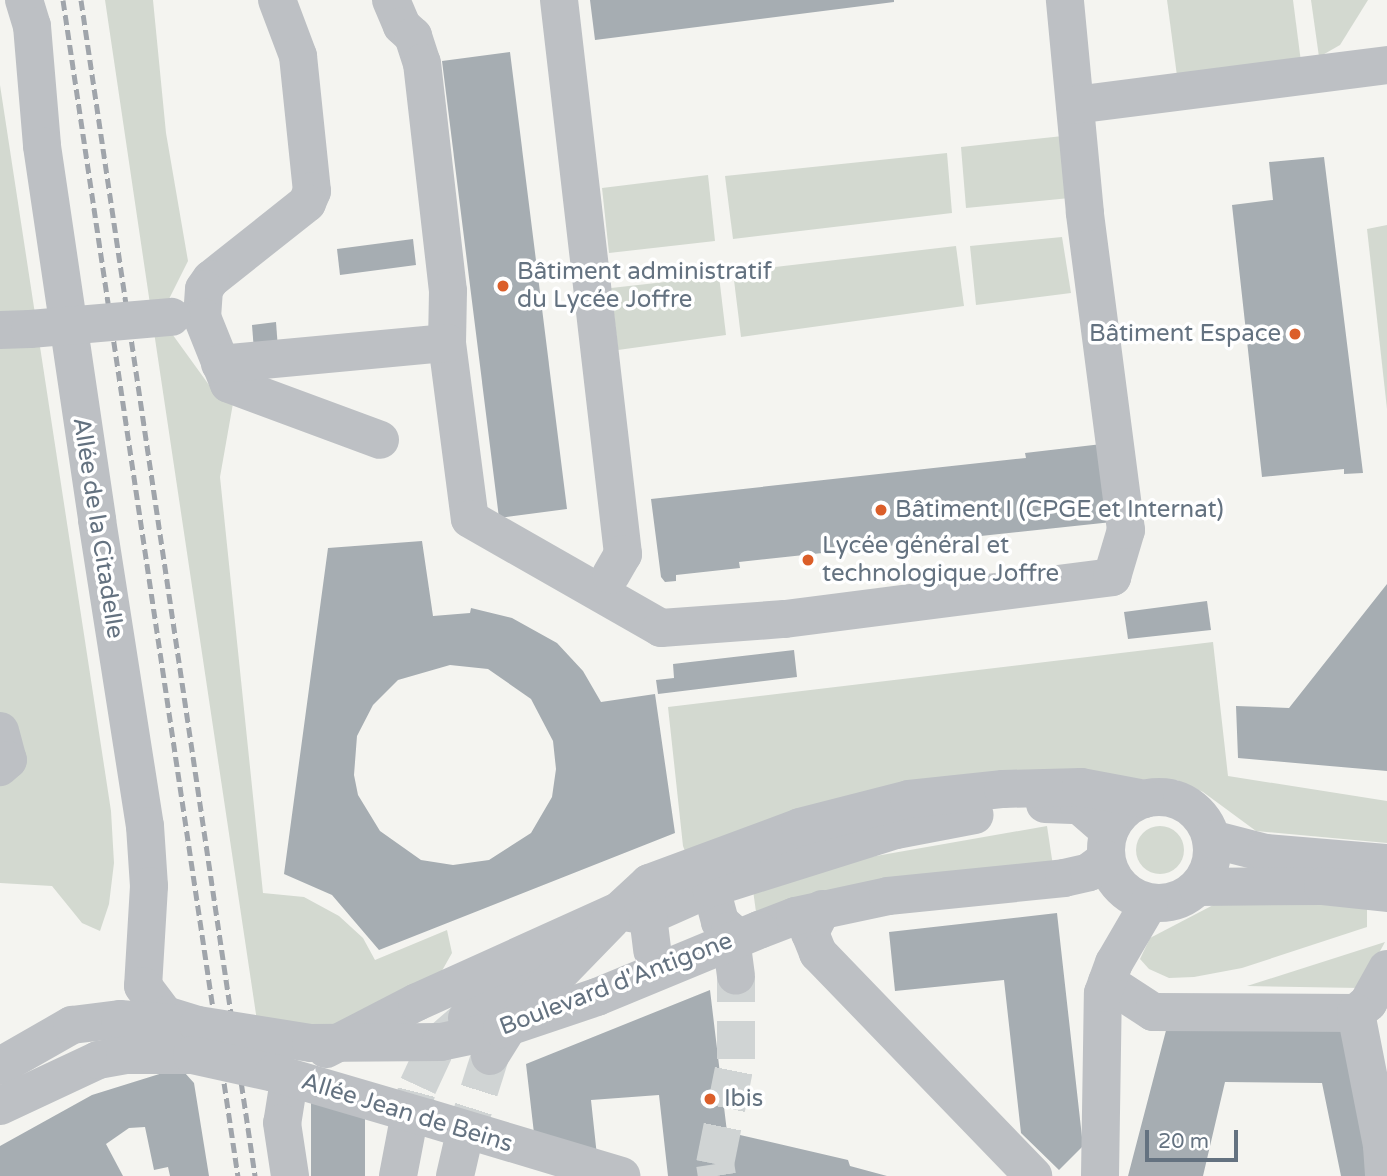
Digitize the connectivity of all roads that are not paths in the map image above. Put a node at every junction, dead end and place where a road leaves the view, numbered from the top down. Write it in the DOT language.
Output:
graph roads {
  1 [pos="277,0"];
  2 [pos="391,0"];
  3 [pos="559,0"];
  4 [pos="1065,0"];
  5 [pos="29,9"];
  6 [pos="1387,65"];
  7 [pos="1074,105"];
  8 [pos="172,317"];
  9 [pos="15,330"];
  10 [pos="447,344"];
  11 [pos="220,364"];
  12 [pos="380,440"];
  13 [pos="611,575"];
  14 [pos="0,731"];
  15 [pos="0,767"];
  16 [pos="1145,799"];
  17 [pos="1211,839"];
  18 [pos="1107,845"];
  19 [pos="1387,863"];
  20 [pos="1198,887"];
  21 [pos="716,889"];
  22 [pos="1387,892"];
  23 [pos="1149,903"];
  24 [pos="836,906"];
  25 [pos="640,926"];
  26 [pos="545,943"];
  27 [pos="1387,969"];
  28 [pos="728,978"];
  29 [pos="1107,982"];
  30 [pos="1356,1013"];
  31 [pos="467,1018"];
  32 [pos="195,1040"];
  33 [pos="490,1056"];
  34 [pos="0,1066"];
  35 [pos="0,1106"];
  36 [pos="417,1124"];
  37 [pos="290,1176"];
  38 [pos="398,1176"];
  39 [pos="621,1176"];
  40 [pos="1033,1176"];
  41 [pos="1100,1176"];
  42 [pos="1384,1176"];
  1 -- 11 [label="street"];
  2 -- 10 [label="street"];
  3 -- 13 [label="street"];
  4 -- 7 [label="street"];
  5 -- 32 [label="street, Allée de la Citadelle"];
  6 -- 7 [label="street"];
  7 -- 10 [label="street"];
  8 -- 9 [label="street, bridge"];
  10 -- 11 [label="street"];
  11 -- 12 [label="street"];
  14 -- 15 [label="street"];
  16 -- 17 [label="street"];
  16 -- 18 [label="street"];
  16 -- 21 [label="street"];
  17 -- 19 [label="street"];
  17 -- 20 [label="street"];
  18 -- 21 [label="street"];
  18 -- 23 [label="street"];
  18 -- 24 [label="street, Boulevard d'Antigone"];
  20 -- 22 [label="street"];
  20 -- 23 [label="street"];
  21 -- 25 [label="street"];
  21 -- 28 [label="street"];
  23 -- 29 [label="street"];
  24 -- 32 [label="street, Boulevard d'Antigone, bridge"];
  24 -- 40 [label="street"];
  25 -- 26 [label="street"];
  25 -- 33 [label="street"];
  26 -- 31 [label="street"];
  26 -- 37 [label="street"];
  27 -- 30 [label="street"];
  29 -- 30 [label="street"];
  29 -- 41 [label="street"];
  30 -- 42 [label="street"];
  32 -- 34 [label="street"];
  32 -- 35 [label="street"];
  32 -- 36 [label="street, Allée Jean de Beins, bridge"];
  36 -- 38 [label="street"];
  36 -- 39 [label="street, Allée Jean de Beins"];
}
